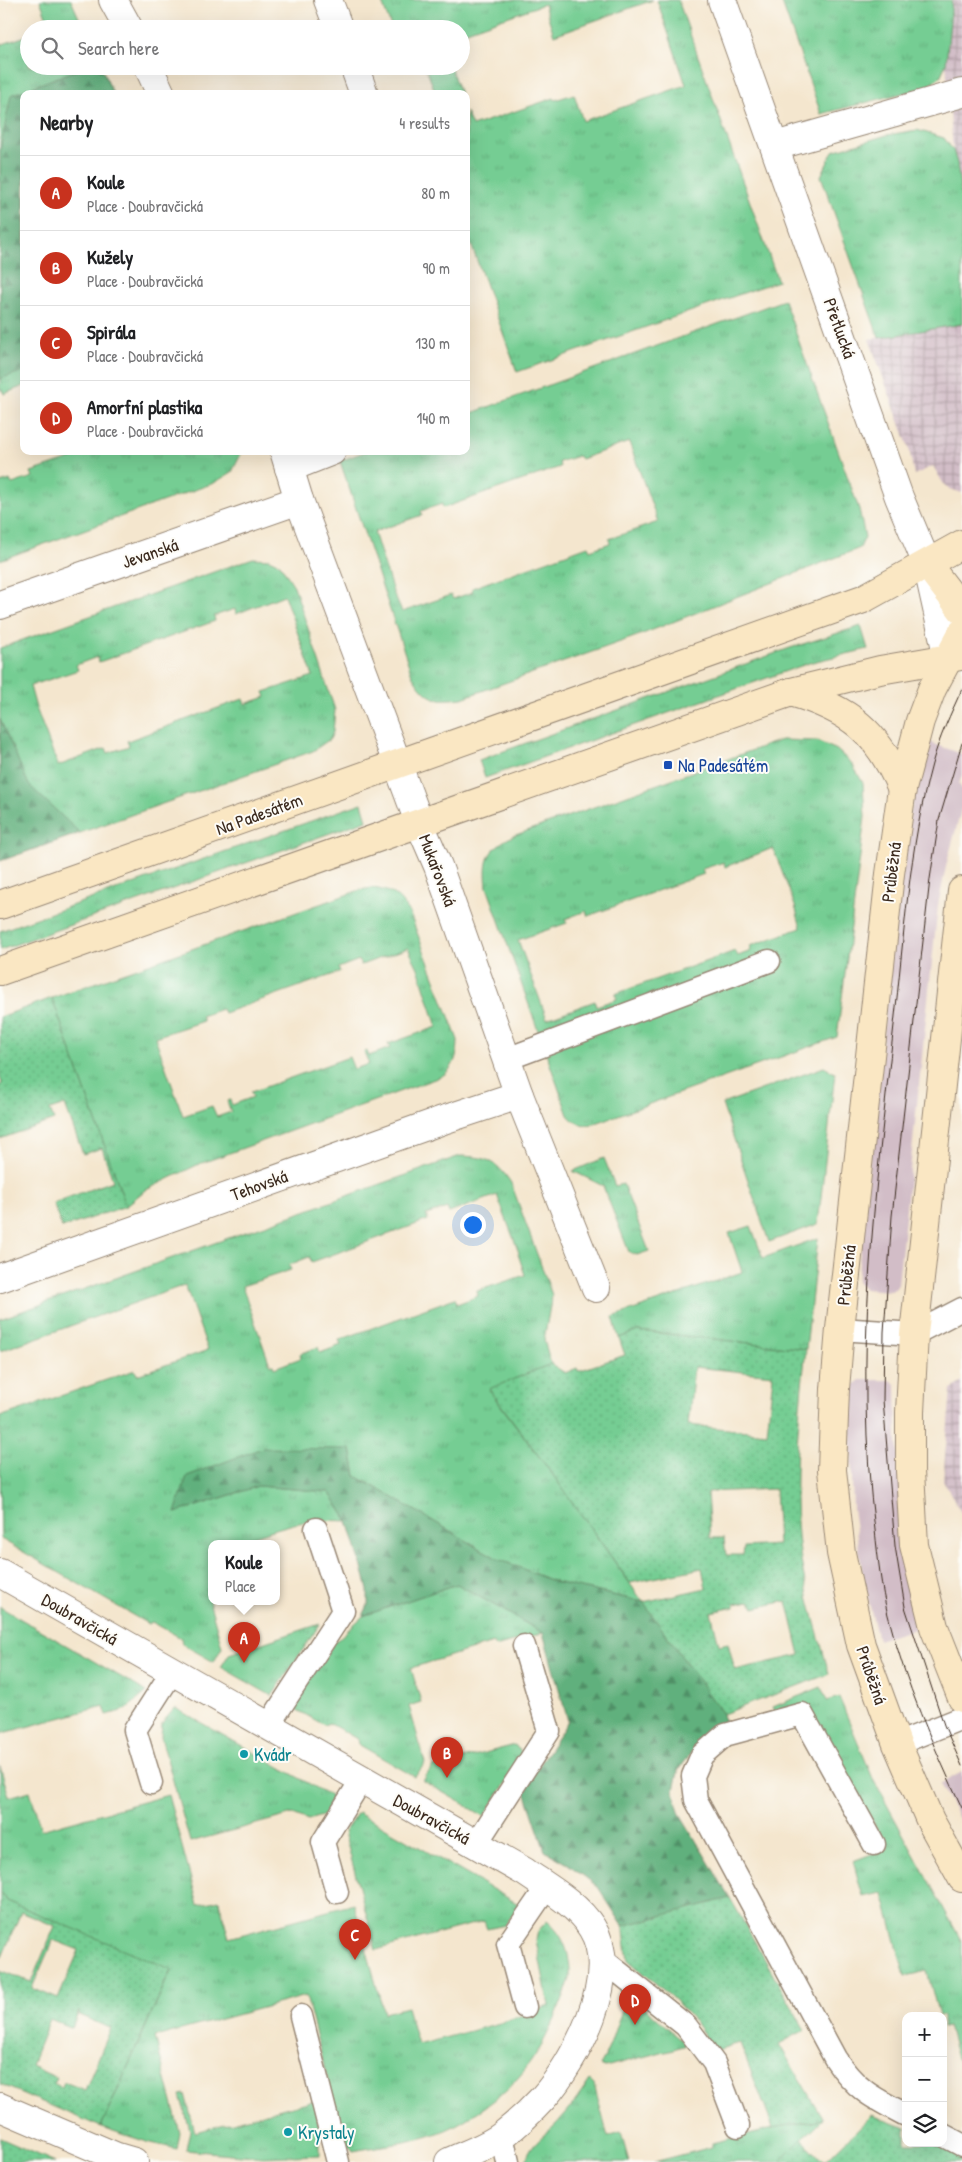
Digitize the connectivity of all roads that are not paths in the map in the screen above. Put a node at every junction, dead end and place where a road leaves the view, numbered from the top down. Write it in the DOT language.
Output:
graph roads {
  1 [pos="113,0"];
  2 [pos="328,0"];
  3 [pos="722,0"];
  4 [pos="124,20"];
  5 [pos="336,20"];
  6 [pos="152,75"];
  7 [pos="357,75"];
  8 [pos="159,90"];
  9 [pos="363,90"];
  10 [pos="962,93"];
  11 [pos="775,146"];
  12 [pos="309,455"];
  13 [pos="286,459"];
  14 [pos="300,500"];
  15 [pos="962,544"];
  16 [pos="927,564"];
  17 [pos="0,605"];
  18 [pos="962,610"];
  19 [pos="962,632"];
  20 [pos="955,657"];
  21 [pos="791,692"];
  22 [pos="398,765"];
  23 [pos="902,789"];
  24 [pos="419,822"];
  25 [pos="962,891"];
  26 [pos="0,905"];
  27 [pos="960,925"];
  28 [pos="769,961"];
  29 [pos="0,971"];
  30 [pos="507,1059"];
  31 [pos="519,1095"];
  32 [pos="0,1278"];
  33 [pos="596,1288"];
  34 [pos="962,1308"];
  35 [pos="840,1329"];
  36 [pos="914,1334"];
  37 [pos="316,1529"];
  38 [pos="0,1573"];
  39 [pos="524,1646"];
  40 [pos="172,1672"];
  41 [pos="962,1698"];
  42 [pos="962,1718"];
  43 [pos="268,1726"];
  44 [pos="897,1744"];
  45 [pos="362,1779"];
  46 [pos="151,1783"];
  47 [pos="476,1844"];
  48 [pos="874,1844"];
  49 [pos="962,1878"];
  50 [pos="547,1887"];
  51 [pos="337,1892"];
  52 [pos="602,1958"];
  53 [pos="525,2008"];
  54 [pos="301,2016"];
  55 [pos="0,2107"];
  56 [pos="902,2113"];
  57 [pos="738,2126"];
  58 [pos="502,2136"];
  59 [pos="947,2137"];
  60 [pos="962,2145"];
  61 [pos="134,2162"];
  62 [pos="338,2162"];
  63 [pos="449,2162"];
  64 [pos="508,2162"];
  1 -- 4 [label="street"];
  2 -- 5 [label="street"];
  3 -- 11 [label="street, Přetlucká"];
  6 -- 8 [label="street"];
  7 -- 9 [label="street"];
  10 -- 11 [label="street"];
  11 -- 16 [label="street, Přetlucká"];
  12 -- 13 [label="street"];
  13 -- 14 [label="street, Mukařovská"];
  14 -- 17 [label="street, Jevanská"];
  14 -- 22 [label="street, Mukařovská"];
  15 -- 16 [label="main road, Na Padesátém"];
  16 -- 18 [label="main road"];
  16 -- 20 [label="street, Přetlucká"];
  16 -- 22 [label="main road, Na Padesátém"];
  19 -- 20 [label="main road, Průběžná"];
  20 -- 21 [label="main road"];
  20 -- 23 [label="main road, Průběžná"];
  21 -- 23 [label="main road"];
  21 -- 24 [label="main road"];
  22 -- 24 [label="street, Mukařovská"];
  22 -- 26 [label="main road, Na Padesátém"];
  23 -- 35 [label="main road, Průběžná"];
  24 -- 29 [label="main road"];
  24 -- 30 [label="street, Mukařovská"];
  25 -- 27 [label="main road"];
  27 -- 36 [label="main road"];
  28 -- 30 [label="lane"];
  30 -- 31 [label="street, Mukařovská"];
  31 -- 32 [label="street, Tehovská"];
  31 -- 33 [label="street, Mukařovská"];
  34 -- 36 [label="lane"];
  35 -- 36 [label="lane"];
  35 -- 44 [label="main road, Průběžná"];
  36 -- 41 [label="main road"];
  37 -- 43 [label="lane"];
  38 -- 40 [label="street, Doubravčická"];
  39 -- 47 [label="lane"];
  40 -- 43 [label="street, Doubravčická"];
  40 -- 46 [label="lane"];
  42 -- 44 [label="lane"];
  43 -- 45 [label="street, Doubravčická"];
  44 -- 49 [label="main road, Průběžná"];
  45 -- 47 [label="street, Doubravčická"];
  45 -- 51 [label="lane"];
  47 -- 50 [label="street, Doubravčická"];
  48 -- 56 [label="lane"];
  50 -- 52 [label="street, Doubravčická"];
  50 -- 53 [label="lane"];
  52 -- 57 [label="lane"];
  52 -- 58 [label="street, Doubravčická"];
  54 -- 62 [label="lane"];
  55 -- 61 [label="street"];
  58 -- 63 [label="street, Doubravčická"];
  58 -- 64 [label="lane"];
  59 -- 60 [label="lane"];
}
